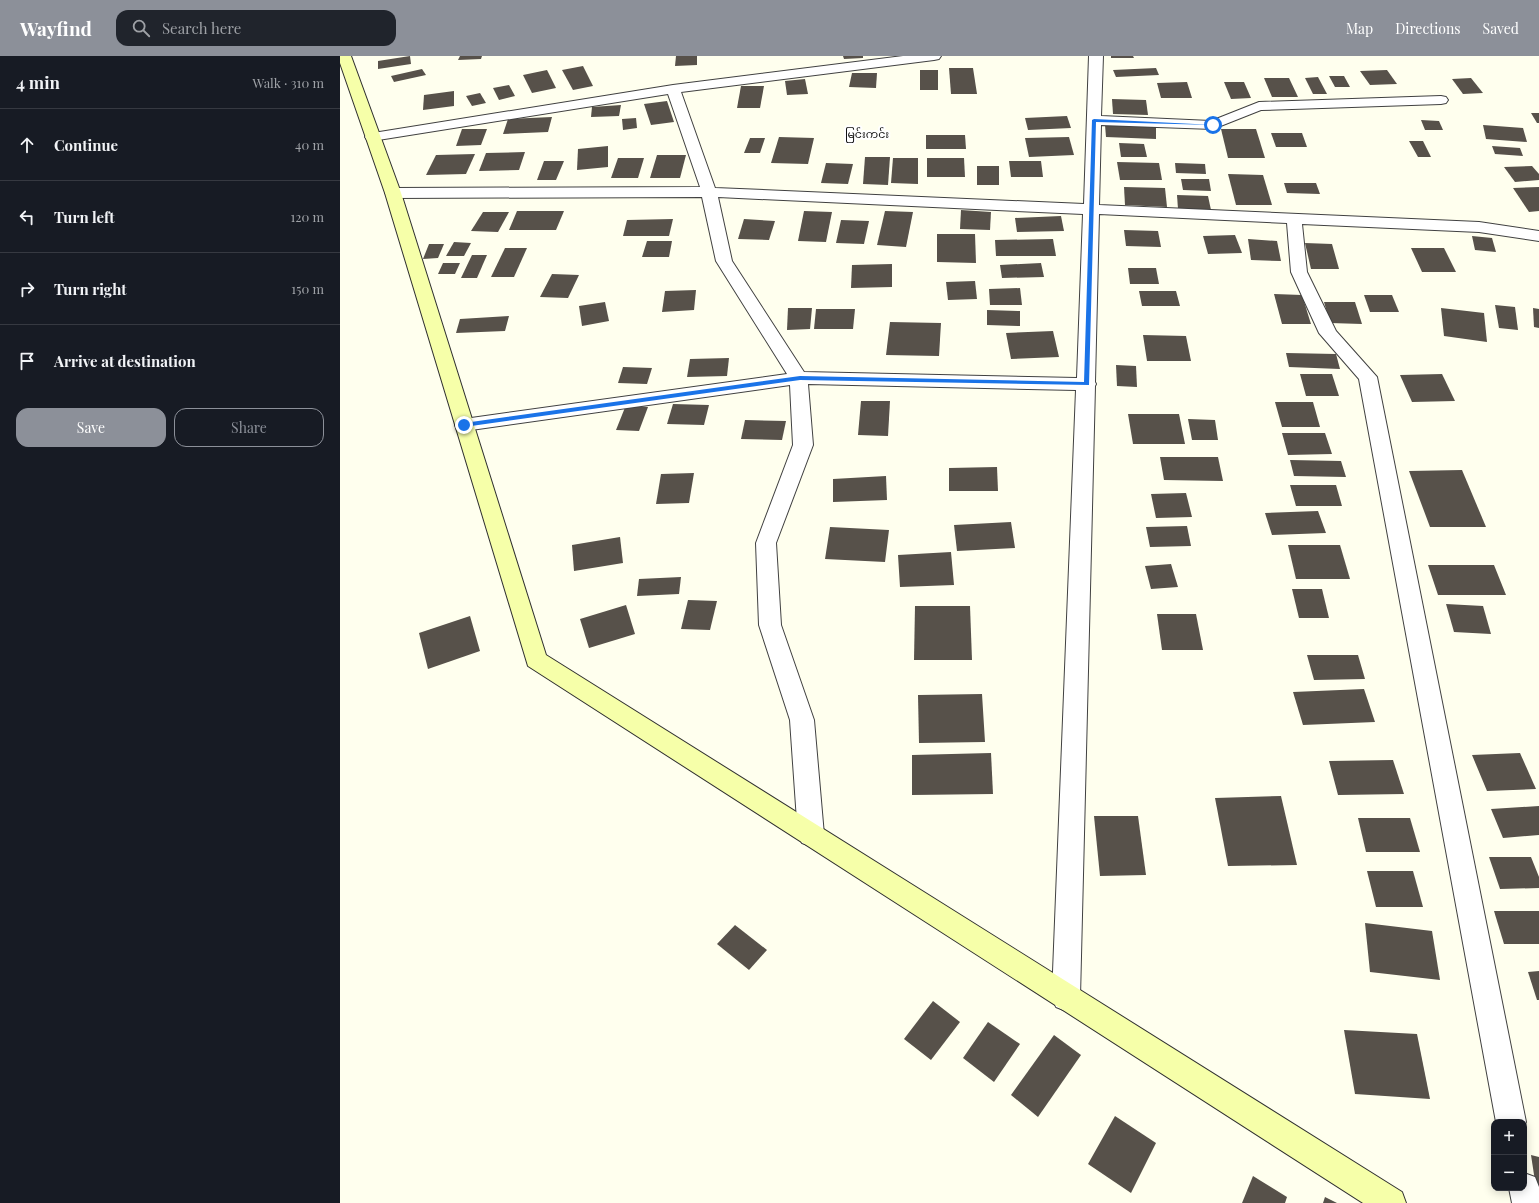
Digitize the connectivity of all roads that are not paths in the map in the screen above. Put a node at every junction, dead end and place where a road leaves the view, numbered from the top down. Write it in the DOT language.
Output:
graph roads {
  1 [pos="344,56"];
  2 [pos="934,56"];
  3 [pos="1096,56"];
  4 [pos="673,89"];
  5 [pos="1441,100"];
  6 [pos="1094,120"];
  7 [pos="372,137"];
  8 [pos="710,192"];
  9 [pos="393,193"];
  10 [pos="1092,209"];
  11 [pos="1294,218"];
  12 [pos="1539,236"];
  13 [pos="800,378"];
  14 [pos="1087,384"];
  15 [pos="464,425"];
  16 [pos="811,835"];
  17 [pos="1066,997"];
  18 [pos="1510,1119"];
  19 [pos="1525,1191"];
  20 [pos="1391,1203"];
  21 [pos="1527,1203"];
  1 -- 7 [label="street"];
  2 -- 4 [label="street"];
  3 -- 6 [label="street"];
  4 -- 7 [label="street"];
  4 -- 8 [label="street"];
  5 -- 6 [label="street"];
  6 -- 10 [label="street"];
  7 -- 9 [label="street"];
  8 -- 9 [label="street"];
  8 -- 10 [label="street"];
  8 -- 13 [label="street"];
  9 -- 15 [label="street"];
  10 -- 11 [label="street"];
  10 -- 14 [label="street"];
  11 -- 12 [label="street"];
  11 -- 18 [label="street"];
  13 -- 14 [label="street"];
  13 -- 15 [label="street"];
  13 -- 16 [label="street"];
  14 -- 17 [label="street"];
  15 -- 16 [label="street"];
  16 -- 17 [label="street"];
  17 -- 20 [label="street"];
  19 -- 21 [label="street"];
}
